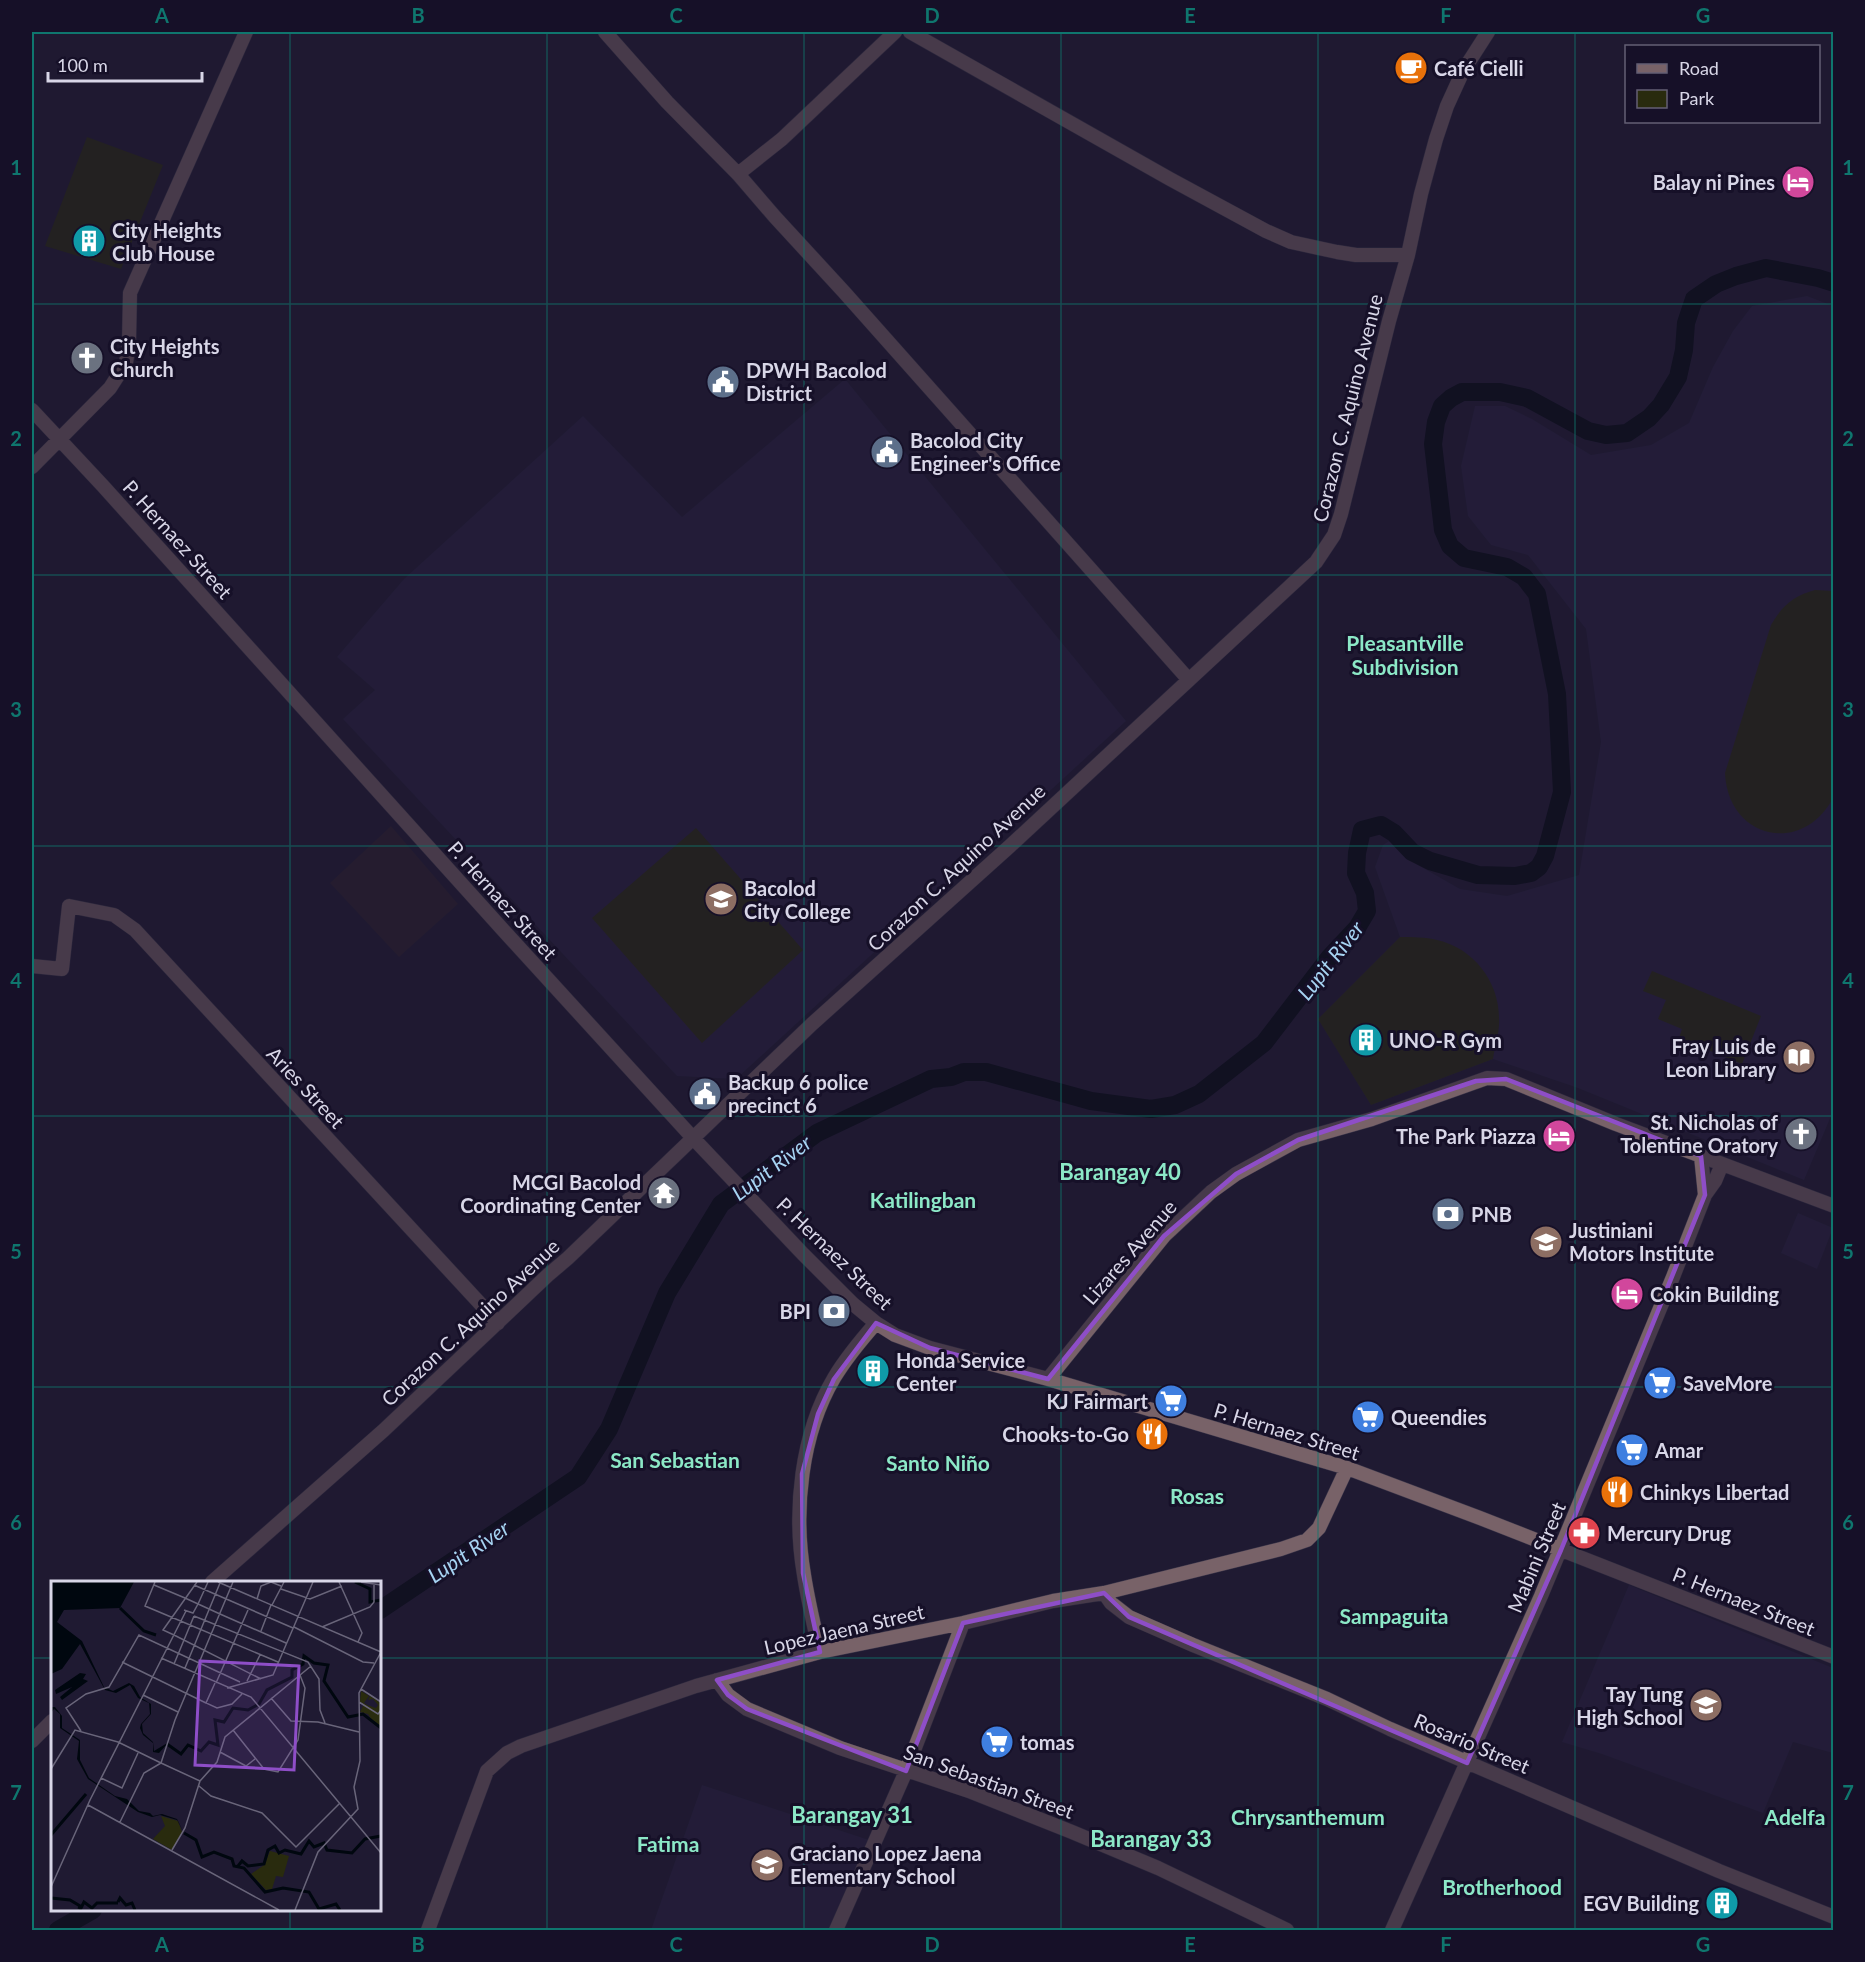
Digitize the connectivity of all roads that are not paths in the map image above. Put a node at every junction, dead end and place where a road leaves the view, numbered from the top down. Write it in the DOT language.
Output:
graph roads {
  1 [pos="246,32"];
  2 [pos="604,32"];
  3 [pos="895,32"];
  4 [pos="910,32"];
  5 [pos="1488,32"];
  6 [pos="738,174"];
  7 [pos="1408,255"];
  8 [pos="32,410"];
  9 [pos="60,440"];
  10 [pos="32,467"];
  11 [pos="1189,680"];
  12 [pos="32,966"];
  13 [pos="693,1138"];
  14 [pos="1701,1156"];
  15 [pos="1722,1164"];
  16 [pos="1705,1195"];
  17 [pos="1833,1206"];
  18 [pos="498,1323"];
  19 [pos="876,1323"];
  20 [pos="1048,1379"];
  21 [pos="1347,1468"];
  22 [pos="1561,1550"];
  23 [pos="213,1581"];
  24 [pos="1104,1593"];
  25 [pos="963,1623"];
  26 [pos="820,1652"];
  27 [pos="1833,1658"];
  28 [pos="717,1680"];
  29 [pos="51,1721"];
  30 [pos="32,1741"];
  31 [pos="1467,1763"];
  32 [pos="906,1771"];
  33 [pos="1833,1917"];
  34 [pos="428,1930"];
  35 [pos="836,1930"];
  36 [pos="1287,1930"];
  37 [pos="1392,1930"];
  1 -- 9 [label="street"];
  2 -- 6 [label="street"];
  3 -- 6 [label="street"];
  4 -- 7 [label="street"];
  5 -- 7 [label="street, Corazon C. Aquino Avenue"];
  6 -- 11 [label="street"];
  7 -- 11 [label="street, Corazon C. Aquino Avenue"];
  8 -- 9 [label="street, P. Hernaez Street"];
  9 -- 10 [label="street"];
  9 -- 13 [label="street, P. Hernaez Street"];
  11 -- 13 [label="street, Corazon C. Aquino Avenue"];
  12 -- 18 [label="street, Aries Street"];
  13 -- 18 [label="street, Corazon C. Aquino Avenue"];
  13 -- 19 [label="street, P. Hernaez Street"];
  14 -- 15 [label="street"];
  14 -- 16 [label="street, Mabini Street"];
  14 -- 20 [label="street, Lizares Avenue"];
  15 -- 16 [label="street, Mabini Street"];
  15 -- 17 [label="street"];
  16 -- 22 [label="street, Mabini Street"];
  18 -- 23 [label="street, Corazon C. Aquino Avenue"];
  19 -- 20 [label="street, P. Hernaez Street"];
  19 -- 26 [label="street"];
  20 -- 21 [label="street, P. Hernaez Street"];
  21 -- 22 [label="street, P. Hernaez Street"];
  21 -- 24 [label="street, Lopez Jaena Street"];
  22 -- 27 [label="street, P. Hernaez Street"];
  22 -- 31 [label="street, Mabini Street"];
  24 -- 25 [label="street, Lopez Jaena Street"];
  24 -- 31 [label="street, Rosario Street"];
  25 -- 26 [label="street, Lopez Jaena Street"];
  25 -- 32 [label="street"];
  26 -- 28 [label="street, Lopez Jaena Street"];
  28 -- 32 [label="street, San Sebastian Street"];
  28 -- 34 [label="street, Lopez Jaena Street"];
  29 -- 30 [label="street"];
  31 -- 33 [label="street, Rosario Street"];
  31 -- 37 [label="street, Mabini Street"];
  32 -- 35 [label="street"];
  32 -- 36 [label="street, San Sebastian Street"];
}
